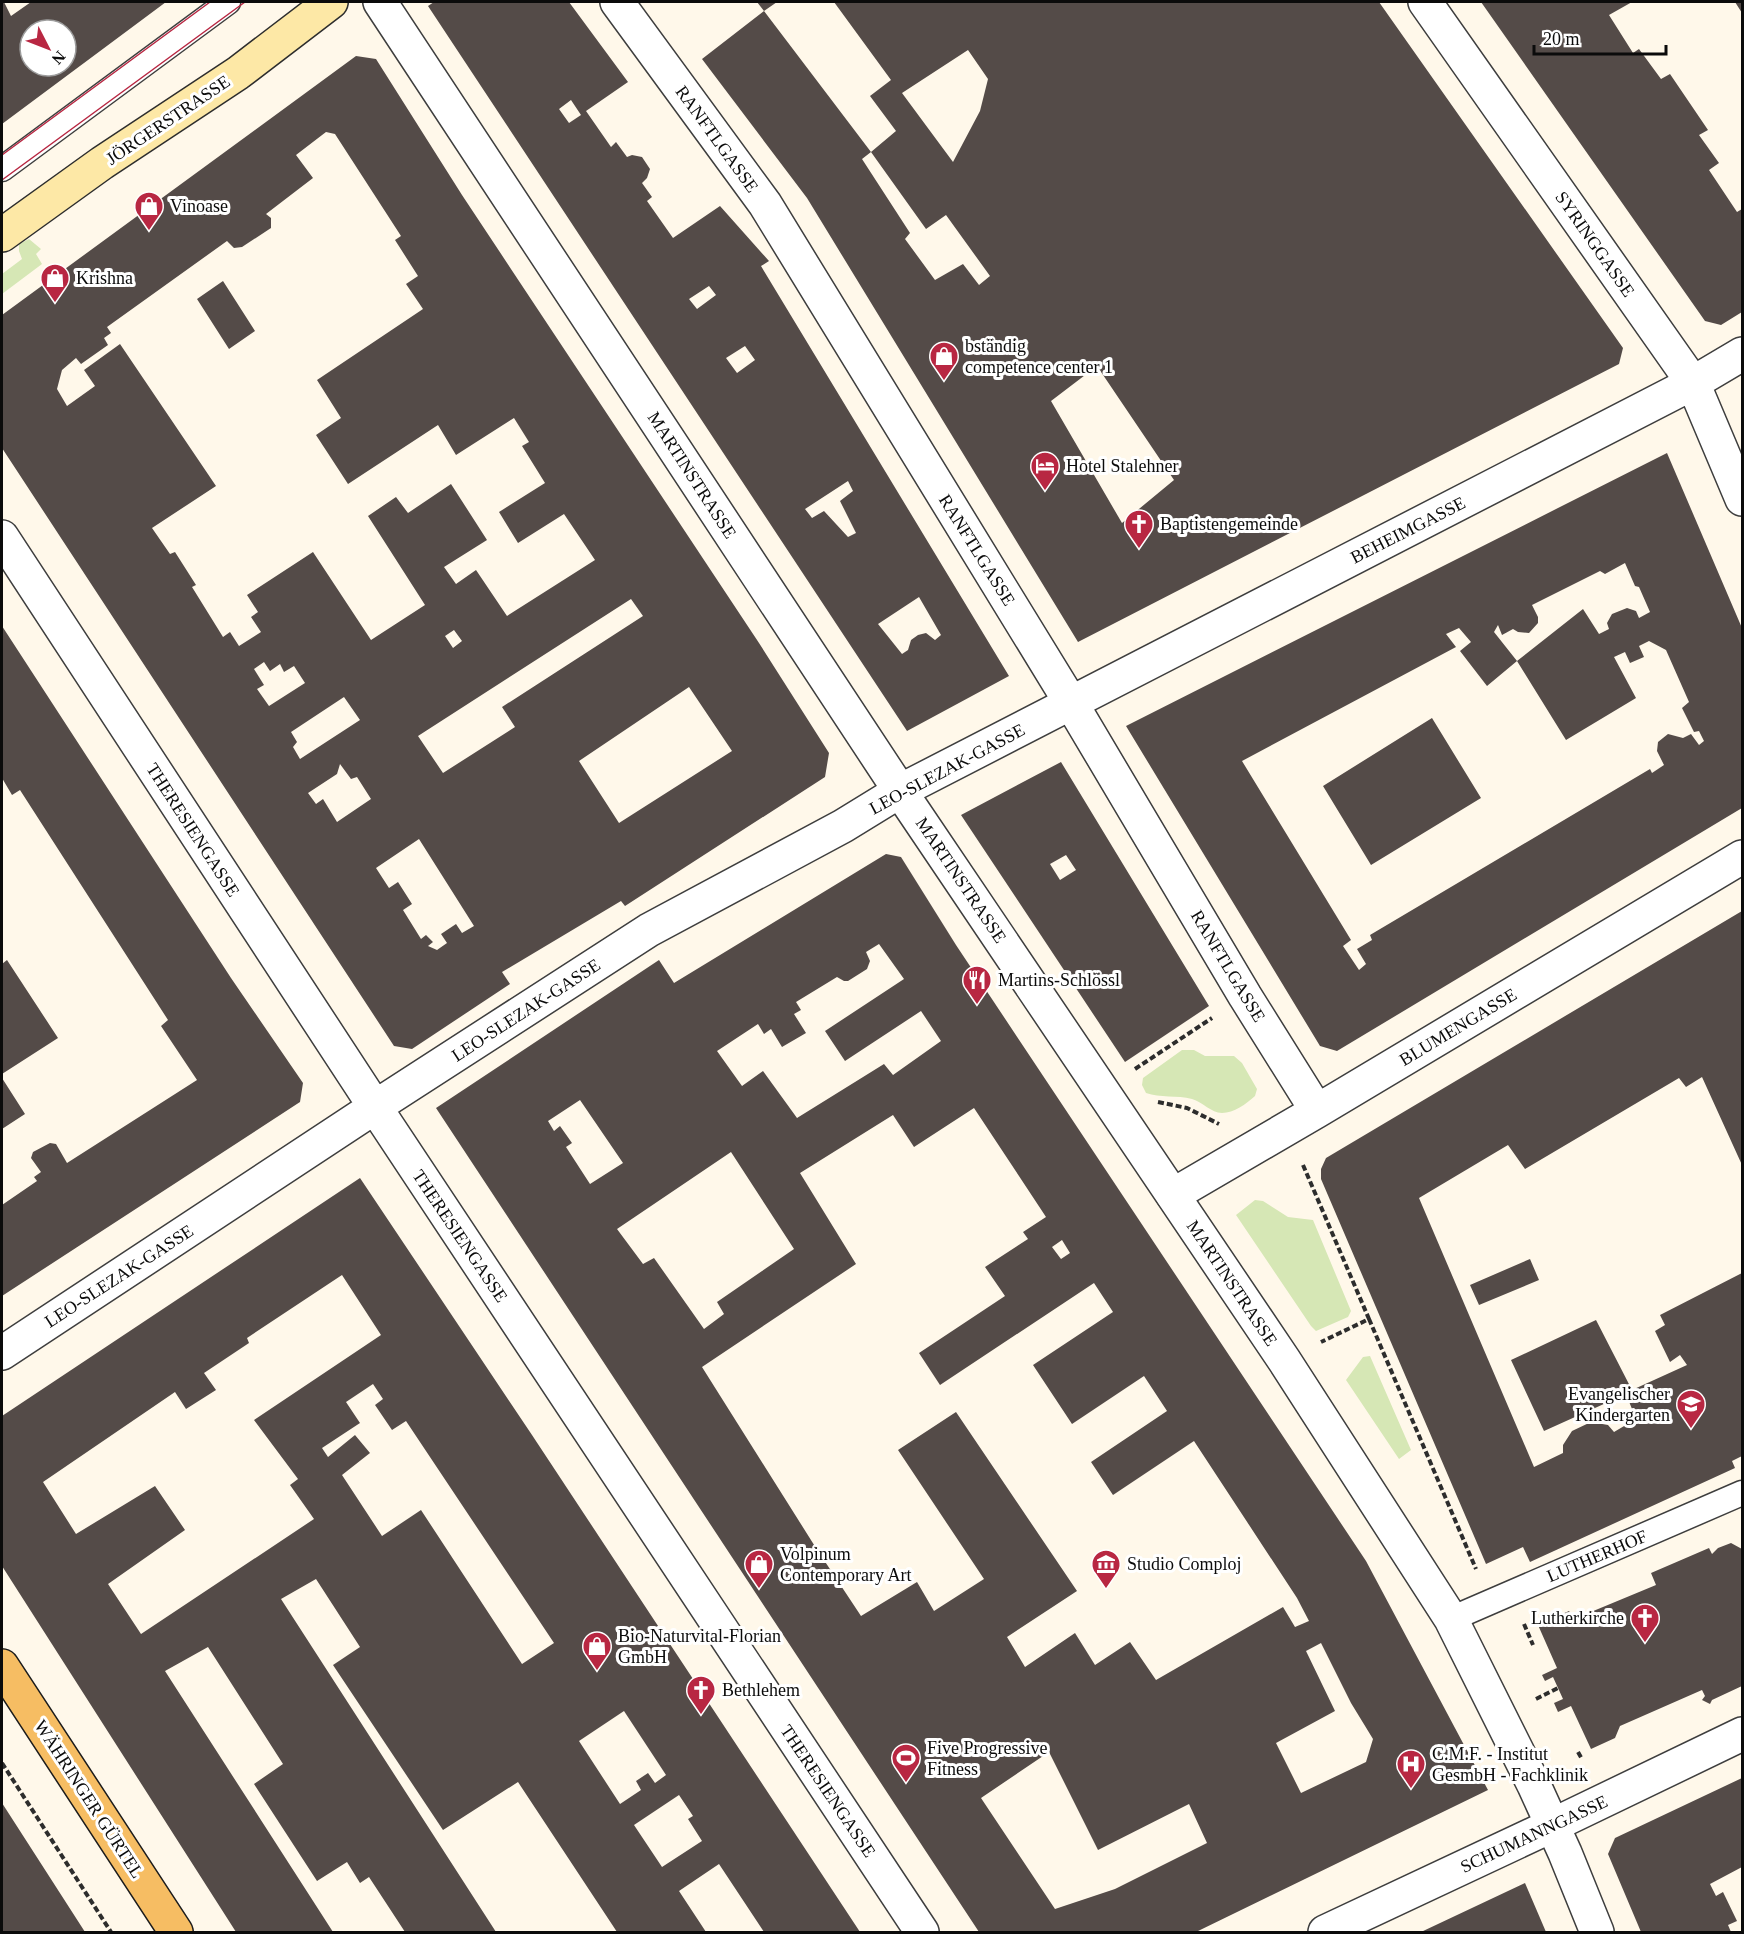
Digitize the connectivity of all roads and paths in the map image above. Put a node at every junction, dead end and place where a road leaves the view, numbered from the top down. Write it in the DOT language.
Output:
graph roads {
  1 [pos="228,2"];
  2 [pos="331,2"];
  3 [pos="380,2"];
  4 [pos="617,2"];
  5 [pos="1425,2"];
  6 [pos="2,169"];
  7 [pos="2,235"];
  8 [pos="1743,354"];
  9 [pos="1694,383"];
  10 [pos="1743,499"];
  11 [pos="2,537"];
  12 [pos="1071,703"];
  13 [pos="900,791"];
  14 [pos="1743,857"];
  15 [pos="1245,996"];
  16 [pos="1102,1091"];
  17 [pos="375,1107"];
  18 [pos="1317,1111"];
  19 [pos="1274,1136"];
  20 [pos="1173,1196"];
  21 [pos="1369,1319"];
  22 [pos="2,1353"];
  23 [pos="1284,1360"];
  24 [pos="1743,1493"];
  25 [pos="1490,1603"];
  26 [pos="1451,1619"];
  27 [pos="1523,1622"];
  28 [pos="1533,1645"];
  29 [pos="2,1666"];
  30 [pos="1743,1734"];
  31 [pos="1578,1752"];
  32 [pos="1582,1759"];
  33 [pos="2,1763"];
  34 [pos="1553,1826"];
  35 [pos="111,1932"];
  36 [pos="176,1932"];
  37 [pos="922,1932"];
  38 [pos="1324,1932"];
  39 [pos="1597,1932"];
  1 -- 6 [label="lane"];
  2 -- 7 [label="main road, JÖRGERSTRASSE"];
  3 -- 13 [label="street, MARTINSTRASSE"];
  4 -- 12 [label="street, RANFTLGASSE"];
  5 -- 9 [label="street, SYRINGGASSE"];
  8 -- 9 [label="street, BEHEIMGASSE"];
  9 -- 10 [label="street, SYRINGGASSE"];
  9 -- 12 [label="street, BEHEIMGASSE"];
  11 -- 17 [label="street, THERESIENGASSE"];
  12 -- 13 [label="street, LEO-SLEZAK-GASSE"];
  12 -- 15 [label="street, RANFTLGASSE"];
  13 -- 16 [label="street, MARTINSTRASSE"];
  13 -- 17 [label="street, LEO-SLEZAK-GASSE"];
  14 -- 18 [label="street, BLUMENGASSE"];
  15 -- 16 [label="path"];
  15 -- 18 [label="street, RANFTLGASSE"];
  16 -- 19 [label="path"];
  16 -- 20 [label="street, MARTINSTRASSE"];
  17 -- 22 [label="street, LEO-SLEZAK-GASSE"];
  17 -- 37 [label="street, THERESIENGASSE"];
  18 -- 19 [label="street, BLUMENGASSE"];
  19 -- 20 [label="street, BLUMENGASSE"];
  19 -- 21 [label="path"];
  20 -- 23 [label="street, MARTINSTRASSE"];
  21 -- 23 [label="path"];
  21 -- 25 [label="path"];
  23 -- 26 [label="street, MARTINSTRASSE"];
  24 -- 25 [label="lane, LUTHERHOF"];
  25 -- 26 [label="lane, LUTHERHOF"];
  26 -- 34 [label="street, MARTINSTRASSE"];
  27 -- 28 [label="path"];
  29 -- 36 [label="main road, WÄHRINGER GÜRTEL"];
  30 -- 34 [label="street, SCHUMANNGASSE"];
  31 -- 32 [label="path"];
  33 -- 35 [label="path"];
  34 -- 38 [label="street, SCHUMANNGASSE"];
  34 -- 39 [label="street, MARTINSTRASSE"];
}
